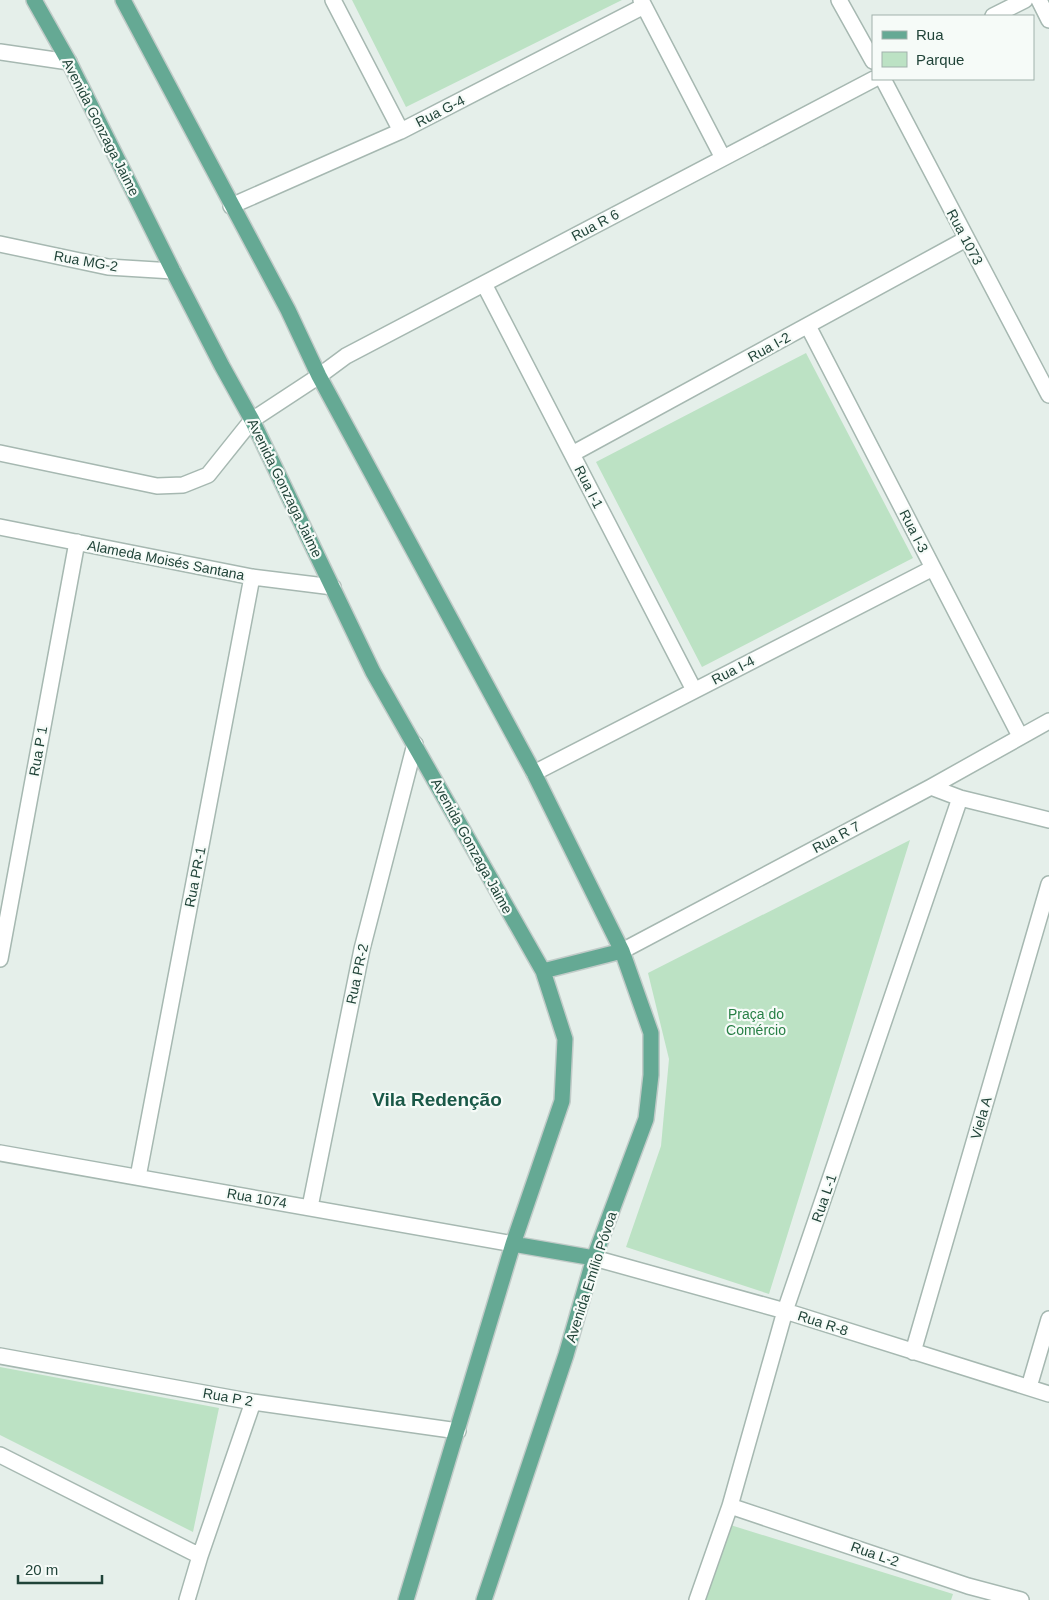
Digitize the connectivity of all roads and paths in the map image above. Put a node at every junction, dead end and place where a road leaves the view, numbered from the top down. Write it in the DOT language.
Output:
graph roads {
  1 [pos="34,0"];
  2 [pos="123,0"];
  3 [pos="333,0"];
  4 [pos="839,0"];
  5 [pos="1024,0"];
  6 [pos="1039,0"];
  7 [pos="642,3"];
  8 [pos="996,15"];
  9 [pos="1049,20"];
  10 [pos="0,52"];
  11 [pos="872,59"];
  12 [pos="69,62"];
  13 [pos="872,80"];
  14 [pos="883,80"];
  15 [pos="401,131"];
  16 [pos="723,158"];
  17 [pos="231,206"];
  18 [pos="966,239"];
  19 [pos="0,244"];
  20 [pos="173,270"];
  21 [pos="484,284"];
  22 [pos="808,326"];
  23 [pos="319,376"];
  24 [pos="1049,395"];
  25 [pos="252,420"];
  26 [pos="0,453"];
  27 [pos="572,454"];
  28 [pos="0,527"];
  29 [pos="77,542"];
  30 [pos="933,568"];
  31 [pos="252,577"];
  32 [pos="333,587"];
  33 [pos="694,690"];
  34 [pos="1049,721"];
  35 [pos="1020,736"];
  36 [pos="414,744"];
  37 [pos="534,773"];
  38 [pos="931,787"];
  39 [pos="960,798"];
  40 [pos="1049,820"];
  41 [pos="1049,884"];
  42 [pos="622,951"];
  43 [pos="0,959"];
  44 [pos="543,971"];
  45 [pos="0,1153"];
  46 [pos="138,1177"];
  47 [pos="310,1207"];
  48 [pos="513,1244"];
  49 [pos="594,1258"];
  50 [pos="785,1311"];
  51 [pos="1049,1319"];
  52 [pos="914,1352"];
  53 [pos="0,1356"];
  54 [pos="1029,1387"];
  55 [pos="1049,1394"];
  56 [pos="252,1402"];
  57 [pos="458,1431"];
  58 [pos="0,1455"];
  59 [pos="730,1506"];
  60 [pos="200,1556"];
  61 [pos="966,1593"];
  62 [pos="188,1600"];
  63 [pos="406,1600"];
  64 [pos="484,1600"];
  65 [pos="697,1600"];
  66 [pos="1021,1600"];
  1 -- 12 [label="main road, Avenida Gonzaga Jaime"];
  2 -- 17 [label="main road"];
  3 -- 15 [label="street"];
  4 -- 11 [label="street"];
  5 -- 8 [label="street"];
  6 -- 9 [label="street"];
  7 -- 15 [label="street, Rua G-4"];
  7 -- 16 [label="street"];
  10 -- 12 [label="street"];
  12 -- 20 [label="main road, Avenida Gonzaga Jaime"];
  13 -- 16 [label="street, Rua R 6"];
  14 -- 18 [label="street, Rua 1073"];
  15 -- 17 [label="street, Rua G-4"];
  16 -- 21 [label="street, Rua R 6"];
  17 -- 23 [label="main road"];
  18 -- 22 [label="street, Rua I-2"];
  18 -- 24 [label="street, Rua 1073"];
  19 -- 20 [label="street, Rua MG-2"];
  20 -- 25 [label="main road, Avenida Gonzaga Jaime"];
  21 -- 23 [label="street, Rua R 6"];
  21 -- 27 [label="street, Rua I-1"];
  22 -- 27 [label="street, Rua I-2"];
  22 -- 30 [label="street, Rua I-3"];
  23 -- 25 [label="street"];
  23 -- 37 [label="main road"];
  25 -- 26 [label="street"];
  25 -- 32 [label="main road, Avenida Gonzaga Jaime"];
  27 -- 33 [label="street, Rua I-1"];
  28 -- 29 [label="street, Alameda Moisés Santana"];
  29 -- 31 [label="street, Alameda Moisés Santana"];
  29 -- 43 [label="street, Rua P 1"];
  30 -- 33 [label="street, Rua I-4"];
  30 -- 35 [label="street, Rua I-3"];
  31 -- 32 [label="street, Alameda Moisés Santana"];
  31 -- 46 [label="street, Rua PR-1"];
  32 -- 36 [label="main road, Avenida Gonzaga Jaime"];
  33 -- 37 [label="street, Rua I-4"];
  34 -- 35 [label="street, Rua R 7"];
  35 -- 38 [label="street, Rua R 7"];
  36 -- 44 [label="main road, Avenida Gonzaga Jaime"];
  36 -- 47 [label="street, Rua PR-2"];
  37 -- 42 [label="main road"];
  38 -- 39 [label="street"];
  38 -- 42 [label="street, Rua R 7"];
  39 -- 40 [label="street"];
  39 -- 50 [label="street, Rua L-1"];
  41 -- 52 [label="street, Viela A"];
  42 -- 44 [label="main road"];
  42 -- 49 [label="main road, Avenida Emílio Póvoa"];
  44 -- 48 [label="main road"];
  45 -- 46 [label="street, Rua 1074"];
  46 -- 47 [label="street, Rua 1074"];
  47 -- 48 [label="street, Rua 1074"];
  48 -- 49 [label="main road"];
  48 -- 57 [label="main road"];
  49 -- 50 [label="street, Rua R-8"];
  49 -- 64 [label="main road, Avenida Emílio Póvoa"];
  50 -- 52 [label="street, Rua R-8"];
  50 -- 59 [label="street, Rua L-1"];
  51 -- 54 [label="street"];
  52 -- 54 [label="street, Rua R-8"];
  53 -- 56 [label="street, Rua P 2"];
  54 -- 55 [label="street, Rua R-8"];
  56 -- 57 [label="street, Rua P 2"];
  56 -- 60 [label="street"];
  57 -- 63 [label="main road"];
  58 -- 60 [label="street"];
  59 -- 61 [label="street, Rua L-2"];
  59 -- 65 [label="street, Rua L-1"];
  60 -- 62 [label="street"];
  61 -- 66 [label="street, Rua L-2"];
}
